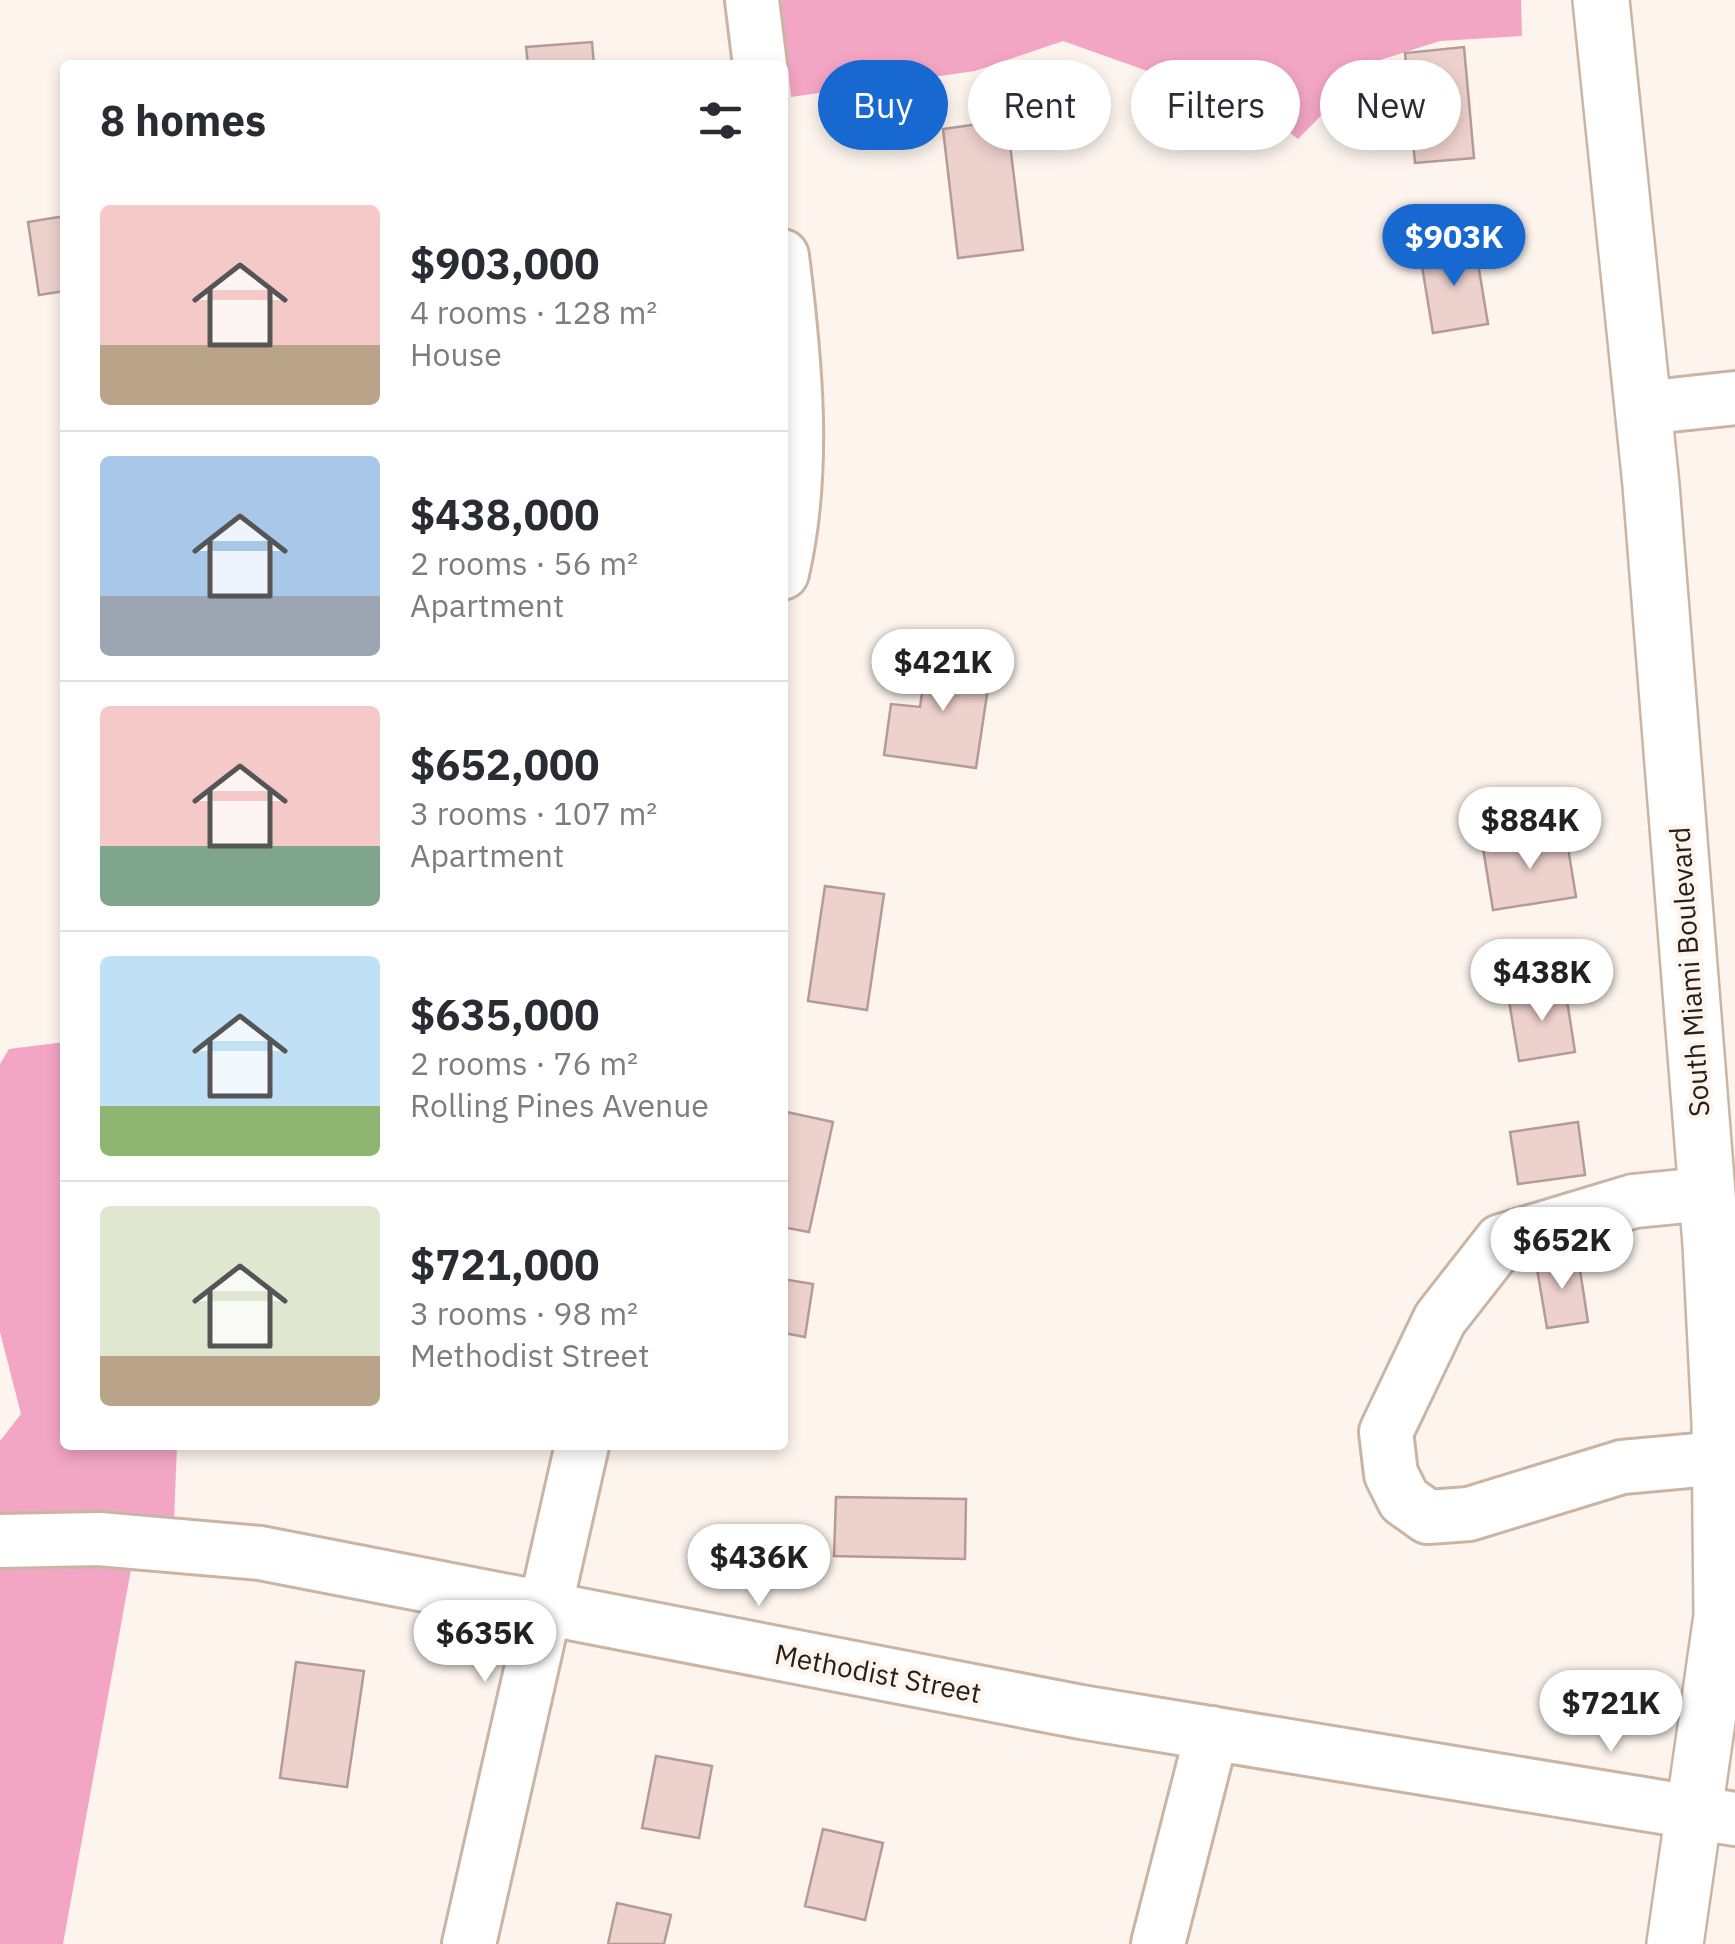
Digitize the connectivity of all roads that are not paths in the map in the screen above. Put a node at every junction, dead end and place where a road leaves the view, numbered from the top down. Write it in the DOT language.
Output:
graph roads {
  1 [pos="752,0"];
  2 [pos="1602,0"];
  3 [pos="759,60"];
  4 [pos="788,321"];
  5 [pos="1735,398"];
  6 [pos="1643,408"];
  7 [pos="789,492"];
  8 [pos="1706,1194"];
  9 [pos="581,1450"];
  10 [pos="1721,1458"];
  11 [pos="0,1541"];
  12 [pos="544,1606"];
  13 [pos="1212,1733"];
  14 [pos="1716,1815"];
  15 [pos="469,1944"];
  16 [pos="1158,1944"];
  17 [pos="1675,1944"];
  1 -- 3 [label="street"];
  2 -- 6 [label="main road, South Miami Boulevard"];
  4 -- 7 [label="street"];
  5 -- 6 [label="street"];
  6 -- 8 [label="main road, South Miami Boulevard"];
  8 -- 10 [label="main road, South Miami Boulevard"];
  8 -- 10 [label="street"];
  9 -- 12 [label="street"];
  10 -- 14 [label="main road, South Miami Boulevard"];
  11 -- 12 [label="street, Methodist Street"];
  12 -- 13 [label="street, Methodist Street"];
  12 -- 15 [label="street"];
  13 -- 14 [label="street, Methodist Street"];
  13 -- 16 [label="street"];
  14 -- 17 [label="main road, South Miami Boulevard"];
}
